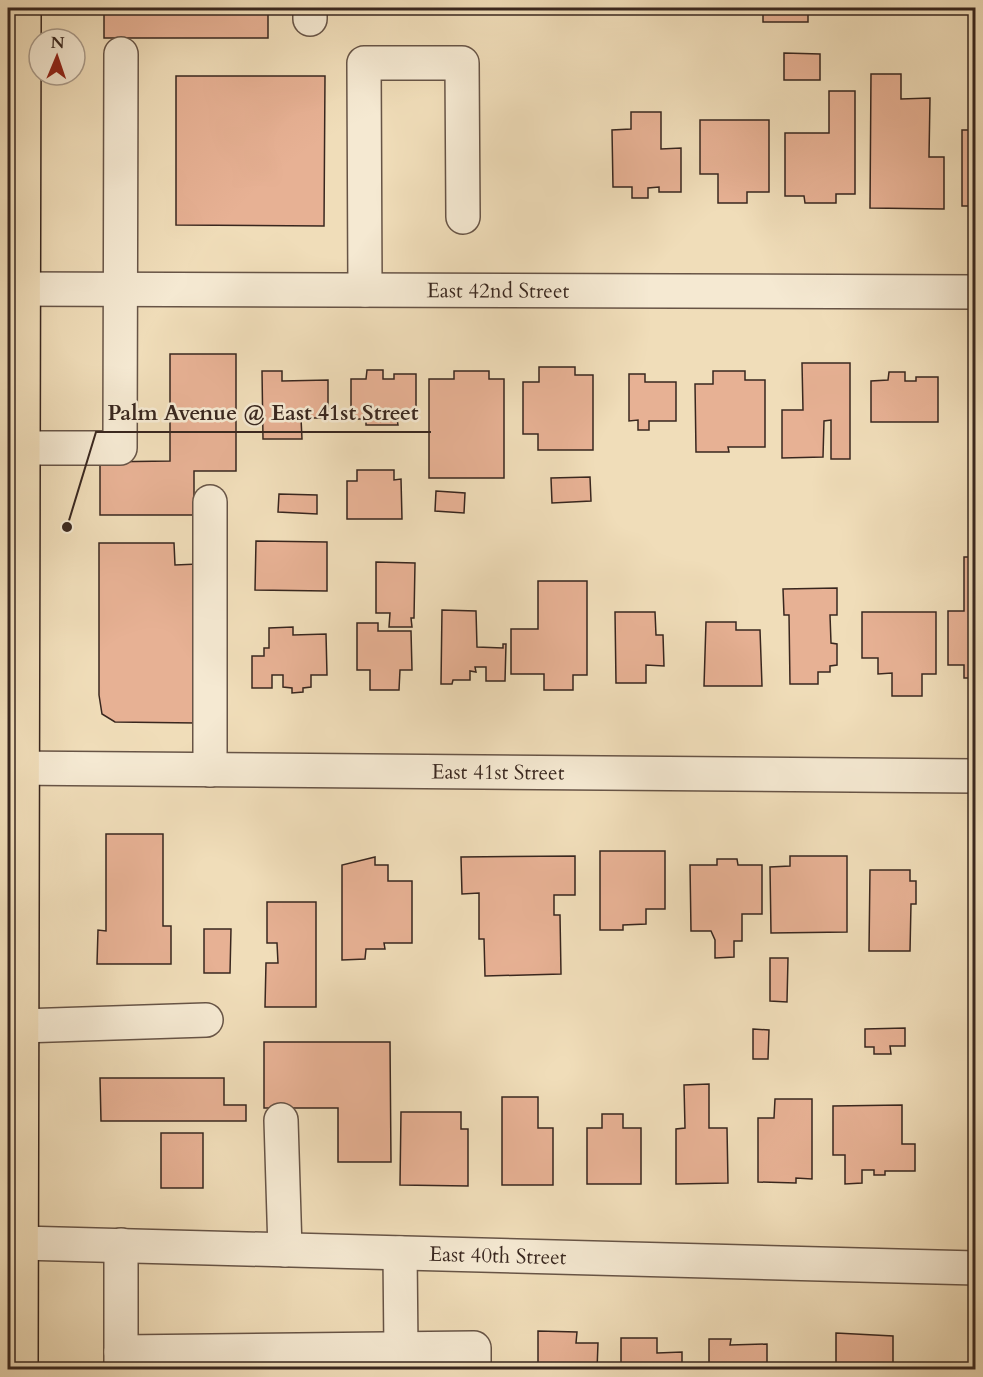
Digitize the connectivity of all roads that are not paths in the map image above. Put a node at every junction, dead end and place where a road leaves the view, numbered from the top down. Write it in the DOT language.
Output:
graph roads {
  1 [pos="24,8"];
  2 [pos="121,54"];
  3 [pos="16,63"];
  4 [pos="463,218"];
  5 [pos="15,290"];
  6 [pos="120,290"];
  7 [pos="365,290"];
  8 [pos="975,292"];
  9 [pos="18,441"];
  10 [pos="210,502"];
  11 [pos="15,768"];
  12 [pos="210,770"];
  13 [pos="975,776"];
  14 [pos="14,936"];
  15 [pos="206,1020"];
  16 [pos="17,1031"];
  17 [pos="14,1120"];
  18 [pos="281,1120"];
  19 [pos="14,1210"];
  20 [pos="120,1245"];
  21 [pos="285,1250"];
  22 [pos="400,1253"];
  23 [pos="16,1260"];
  24 [pos="975,1268"];
  25 [pos="401,1349"];
  26 [pos="121,1361"];
  27 [pos="21,1370"];
  28 [pos="474,1370"];
  1 -- 3 [label="main road"];
  2 -- 6 [label="street"];
  3 -- 5 [label="main road"];
  4 -- 7 [label="street"];
  5 -- 6 [label="street, East 42nd Street"];
  5 -- 9 [label="main road"];
  6 -- 7 [label="street, East 42nd Street"];
  6 -- 9 [label="street"];
  7 -- 8 [label="street, East 42nd Street"];
  9 -- 11 [label="main road"];
  10 -- 12 [label="street"];
  11 -- 12 [label="street, East 41st Street"];
  11 -- 14 [label="main road"];
  12 -- 13 [label="street, East 41st Street"];
  14 -- 16 [label="main road"];
  15 -- 16 [label="street"];
  16 -- 17 [label="main road"];
  17 -- 19 [label="main road"];
  18 -- 21 [label="street"];
  19 -- 23 [label="main road"];
  20 -- 21 [label="street, East 40th Street"];
  20 -- 23 [label="street, East 40th Street"];
  20 -- 26 [label="street"];
  21 -- 22 [label="street, East 40th Street"];
  22 -- 24 [label="street, East 40th Street"];
  22 -- 25 [label="street"];
  23 -- 27 [label="main road"];
  25 -- 26 [label="street"];
  25 -- 28 [label="street"];
}
